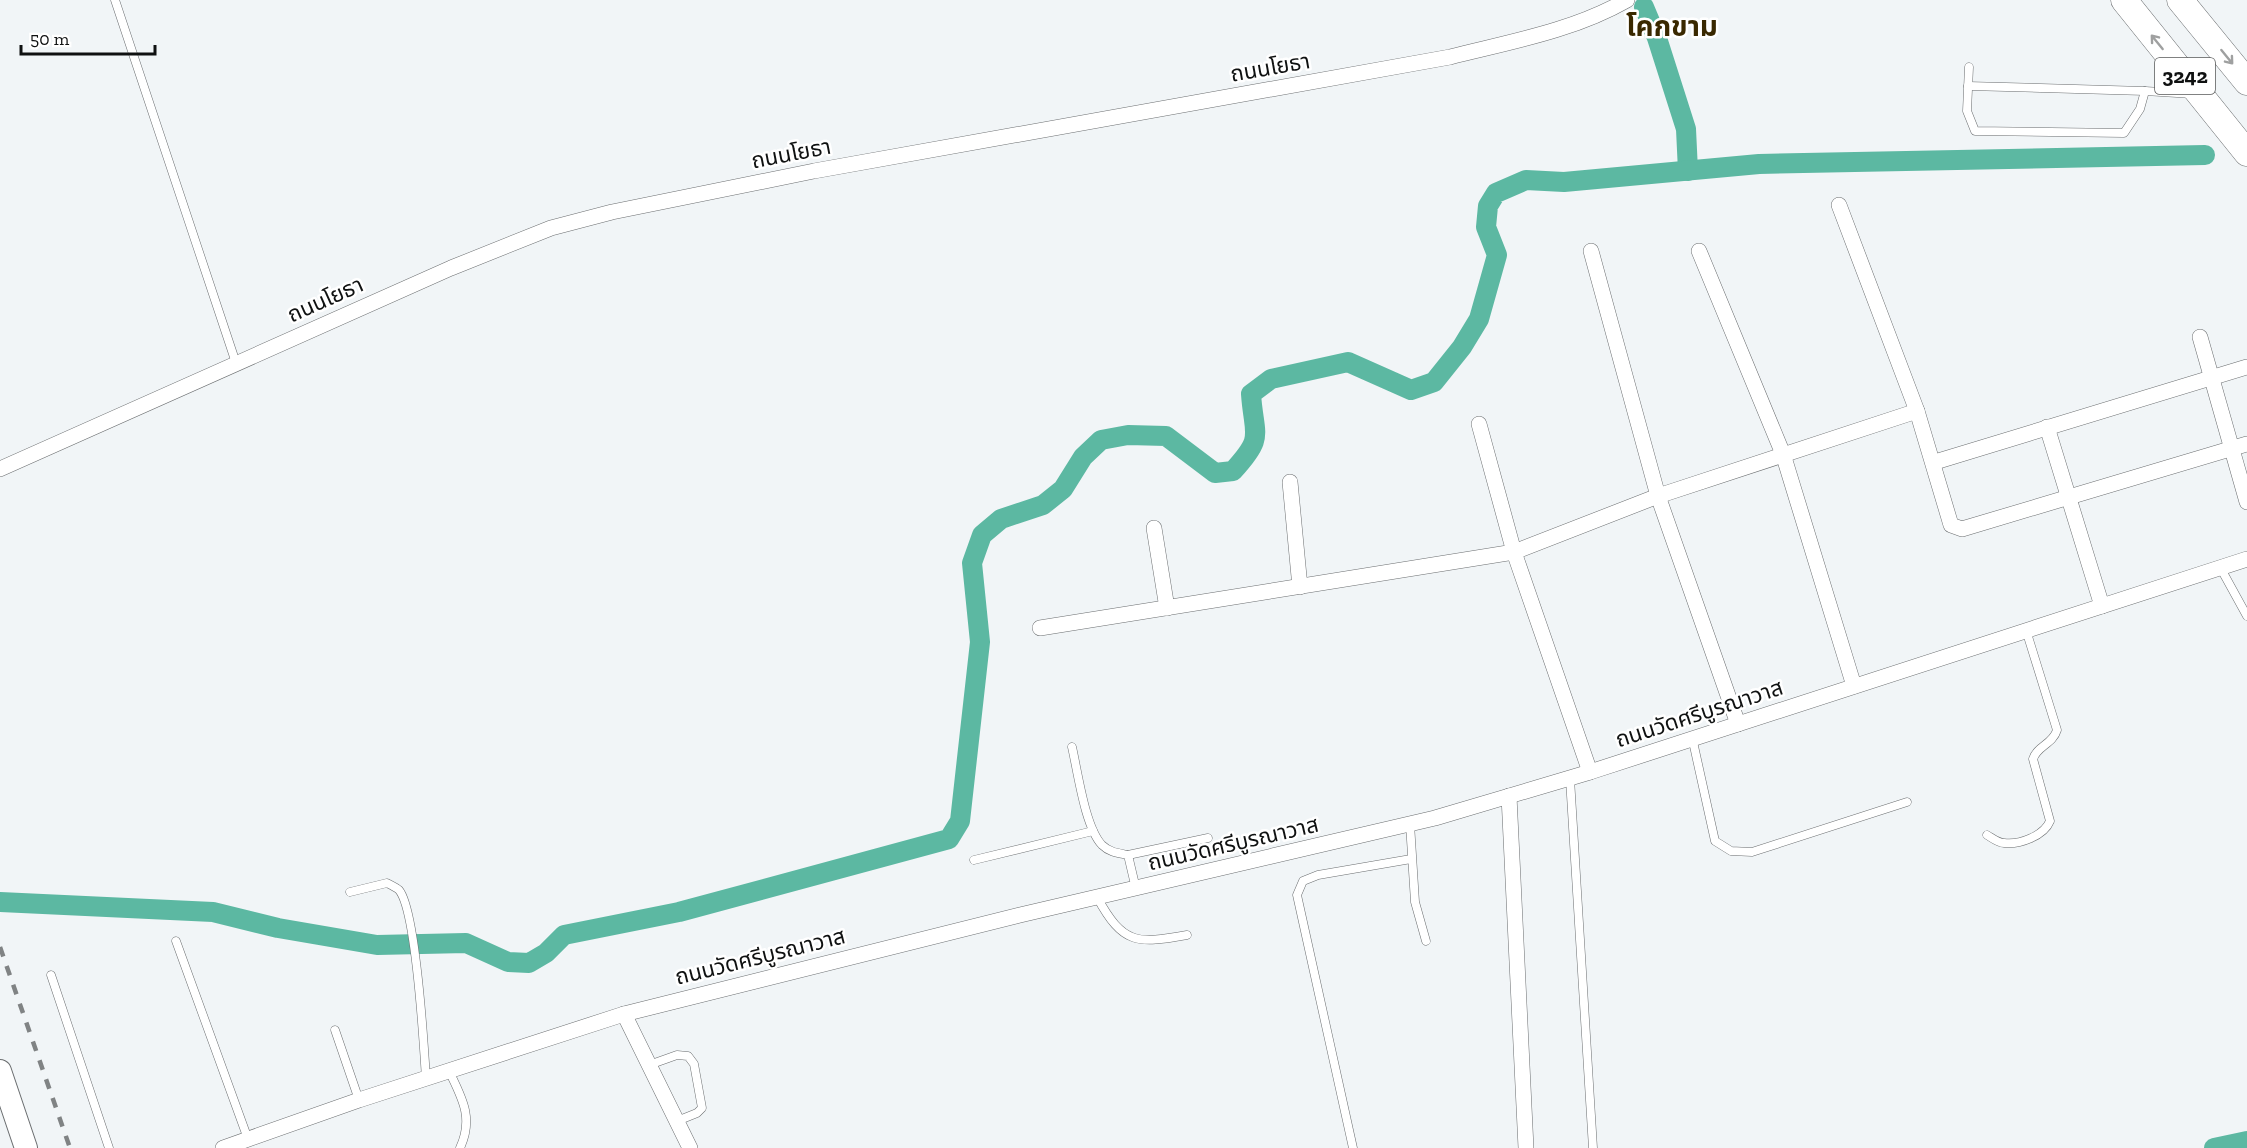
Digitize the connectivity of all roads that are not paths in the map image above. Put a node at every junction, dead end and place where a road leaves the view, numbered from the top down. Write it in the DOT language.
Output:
graph roads {
  1 [pos="115,0"];
  2 [pos="1626,0"];
  3 [pos="2124,0"];
  4 [pos="2180,0"];
  5 [pos="1969,67"];
  6 [pos="2247,82"];
  7 [pos="1968,86"];
  8 [pos="2145,90"];
  9 [pos="2200,95"];
  10 [pos="2247,153"];
  11 [pos="1839,205"];
  12 [pos="1591,251"];
  13 [pos="1699,251"];
  14 [pos="2200,338"];
  15 [pos="236,363"];
  16 [pos="2247,367"];
  17 [pos="2210,377"];
  18 [pos="1917,411"];
  19 [pos="1479,424"];
  20 [pos="2047,427"];
  21 [pos="2247,444"];
  22 [pos="2231,449"];
  23 [pos="1783,454"];
  24 [pos="1935,462"];
  25 [pos="0,469"];
  26 [pos="1290,482"];
  27 [pos="1658,496"];
  28 [pos="2068,498"];
  29 [pos="2247,502"];
  30 [pos="1154,528"];
  31 [pos="1514,552"];
  32 [pos="2247,559"];
  33 [pos="2220,567"];
  34 [pos="1300,587"];
  35 [pos="2102,606"];
  36 [pos="1167,608"];
  37 [pos="2247,616"];
  38 [pos="1040,628"];
  39 [pos="2026,630"];
  40 [pos="1854,686"];
  41 [pos="1738,724"];
  42 [pos="1692,737"];
  43 [pos="1072,747"];
  44 [pos="1590,772"];
  45 [pos="1570,779"];
  46 [pos="1509,796"];
  47 [pos="1907,802"];
  48 [pos="1410,824"];
  49 [pos="1093,831"];
  50 [pos="1987,835"];
  51 [pos="1208,838"];
  52 [pos="1128,855"];
  53 [pos="1411,858"];
  54 [pos="974,860"];
  55 [pos="1136,889"];
  56 [pos="350,892"];
  57 [pos="1097,897"];
  58 [pos="1187,935"];
  59 [pos="1426,940"];
  60 [pos="176,941"];
  61 [pos="51,975"];
  62 [pos="624,1014"];
  63 [pos="335,1030"];
  64 [pos="649,1065"];
  65 [pos="0,1071"];
  66 [pos="449,1071"];
  67 [pos="426,1079"];
  68 [pos="359,1100"];
  69 [pos="677,1121"];
  70 [pos="248,1139"];
  71 [pos="26,1148"];
  72 [pos="109,1148"];
  73 [pos="222,1148"];
  74 [pos="460,1148"];
  75 [pos="690,1148"];
  76 [pos="1353,1148"];
  77 [pos="1526,1148"];
  78 [pos="1593,1148"];
  1 -- 15 [label="lane"];
  2 -- 15 [label="street, ถนนโยธา"];
  9 -- 3 [label="main road, 3242, one-way"];
  4 -- 6 [label="main road, 3242, one-way"];
  5 -- 7 [label="lane"];
  7 -- 8 [label="lane"];
  7 -- 8 [label="lane"];
  8 -- 9 [label="lane"];
  9 -- 10 [label="main road, 3242"];
  11 -- 18 [label="street"];
  12 -- 27 [label="street"];
  13 -- 23 [label="street"];
  14 -- 17 [label="street"];
  15 -- 25 [label="street, ถนนโยธา"];
  16 -- 17 [label="street"];
  17 -- 20 [label="street"];
  17 -- 22 [label="street"];
  18 -- 23 [label="street"];
  18 -- 24 [label="street"];
  19 -- 31 [label="street"];
  20 -- 24 [label="street"];
  20 -- 28 [label="street"];
  21 -- 22 [label="street"];
  22 -- 28 [label="street"];
  22 -- 29 [label="street"];
  23 -- 27 [label="street"];
  23 -- 40 [label="street"];
  24 -- 28 [label="street"];
  26 -- 34 [label="street"];
  27 -- 31 [label="street"];
  27 -- 41 [label="street"];
  28 -- 35 [label="street"];
  30 -- 36 [label="street"];
  31 -- 34 [label="street"];
  31 -- 44 [label="street"];
  32 -- 33 [label="street, ถนนวัดศรีบูรณาวาส"];
  33 -- 35 [label="street, ถนนวัดศรีบูรณาวาส"];
  33 -- 37 [label="lane"];
  34 -- 36 [label="street"];
  35 -- 39 [label="street, ถนนวัดศรีบูรณาวาส"];
  36 -- 38 [label="street"];
  39 -- 40 [label="street, ถนนวัดศรีบูรณาวาส"];
  39 -- 50 [label="lane"];
  40 -- 41 [label="street, ถนนวัดศรีบูรณาวาส"];
  41 -- 42 [label="street, ถนนวัดศรีบูรณาวาส"];
  42 -- 44 [label="street, ถนนวัดศรีบูรณาวาส"];
  42 -- 47 [label="lane"];
  43 -- 49 [label="lane"];
  44 -- 45 [label="street, ถนนวัดศรีบูรณาวาส"];
  45 -- 46 [label="street, ถนนวัดศรีบูรณาวาส"];
  45 -- 78 [label="lane"];
  46 -- 48 [label="street, ถนนวัดศรีบูรณาวาส"];
  46 -- 77 [label="street"];
  48 -- 53 [label="lane"];
  48 -- 55 [label="street, ถนนวัดศรีบูรณาวาส"];
  49 -- 52 [label="lane"];
  49 -- 54 [label="lane"];
  51 -- 52 [label="lane"];
  52 -- 55 [label="lane"];
  53 -- 59 [label="lane"];
  53 -- 76 [label="lane"];
  55 -- 57 [label="street, ถนนวัดศรีบูรณาวาส"];
  56 -- 67 [label="lane"];
  57 -- 58 [label="lane"];
  57 -- 62 [label="street, ถนนวัดศรีบูรณาวาส"];
  60 -- 70 [label="lane"];
  61 -- 72 [label="lane"];
  62 -- 64 [label="street"];
  62 -- 66 [label="street, ถนนวัดศรีบูรณาวาส"];
  63 -- 68 [label="lane"];
  64 -- 69 [label="street"];
  64 -- 69 [label="lane"];
  65 -- 71 [label="street"];
  66 -- 67 [label="street, ถนนวัดศรีบูรณาวาส"];
  66 -- 74 [label="lane"];
  67 -- 68 [label="street, ถนนวัดศรีบูรณาวาส"];
  68 -- 70 [label="street, ถนนวัดศรีบูรณาวาส"];
  69 -- 75 [label="street"];
  70 -- 73 [label="street, ถนนวัดศรีบูรณาวาส"];
}
